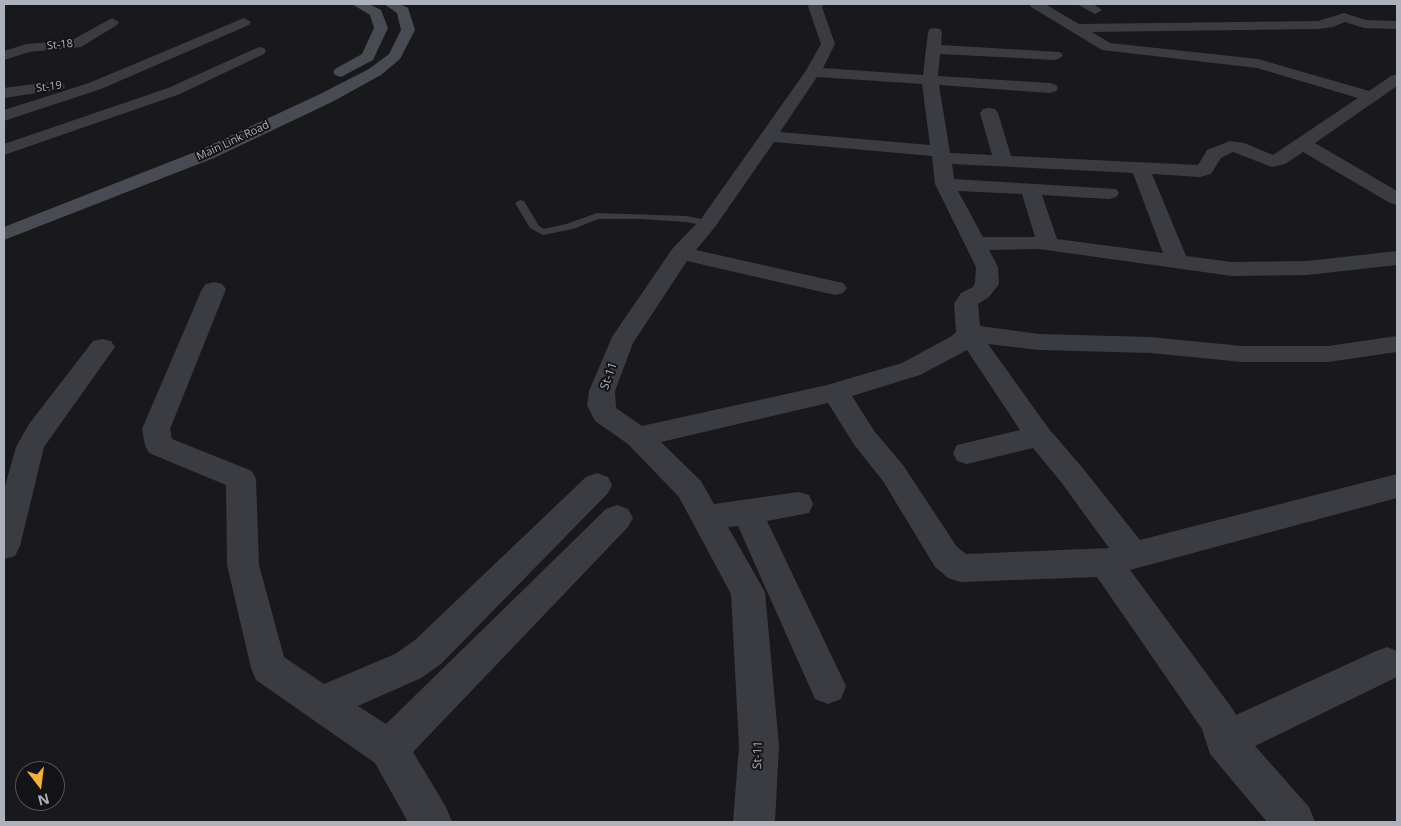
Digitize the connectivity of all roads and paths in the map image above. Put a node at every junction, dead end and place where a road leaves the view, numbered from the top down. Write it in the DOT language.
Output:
graph roads {
  1 [pos="359,4"];
  2 [pos="390,4"];
  3 [pos="816,4"];
  4 [pos="1036,4"];
  5 [pos="1204,12"];
  6 [pos="1296,13"];
  7 [pos="1391,18"];
  8 [pos="1217,21"];
  9 [pos="112,22"];
  10 [pos="244,22"];
  11 [pos="1312,22"];
  12 [pos="1078,28"];
  13 [pos="935,32"];
  14 [pos="933,49"];
  15 [pos="259,51"];
  16 [pos="1055,55"];
  17 [pos="4,56"];
  18 [pos="813,72"];
  19 [pos="1397,79"];
  20 [pos="930,81"];
  21 [pos="94,86"];
  22 [pos="1050,88"];
  23 [pos="4,93"];
  24 [pos="1371,97"];
  25 [pos="989,112"];
  26 [pos="4,116"];
  27 [pos="233,123"];
  28 [pos="769,136"];
  29 [pos="191,142"];
  30 [pos="1303,144"];
  31 [pos="4,150"];
  32 [pos="940,155"];
  33 [pos="1003,162"];
  34 [pos="1140,168"];
  35 [pos="944,184"];
  36 [pos="76,188"];
  37 [pos="1030,189"];
  38 [pos="1109,193"];
  39 [pos="1397,199"];
  40 [pos="520,203"];
  41 [pos="708,223"];
  42 [pos="4,234"];
  43 [pos="975,244"];
  44 [pos="1048,244"];
  45 [pos="681,253"];
  46 [pos="1397,258"];
  47 [pos="1177,261"];
  48 [pos="835,288"];
  49 [pos="214,289"];
  50 [pos="968,333"];
  51 [pos="1397,344"];
  52 [pos="102,348"];
  53 [pos="835,392"];
  54 [pos="1039,436"];
  55 [pos="638,437"];
  56 [pos="967,453"];
  57 [pos="597,485"];
  58 [pos="1397,486"];
  59 [pos="798,504"];
  60 [pos="747,512"];
  61 [pos="617,518"];
  62 [pos="706,518"];
  63 [pos="4,546"];
  64 [pos="1120,559"];
  65 [pos="1387,664"];
  66 [pos="828,686"];
  67 [pos="322,703"];
  68 [pos="1224,740"];
  69 [pos="389,749"];
  70 [pos="431,822"];
  71 [pos="754,822"];
  72 [pos="1294,822"];
  1 -- 27 [label="street, Main Link Road"];
  2 -- 42 [label="street, Main Link Road"];
  3 -- 18 [label="street, St-11"];
  4 -- 12 [label="street"];
  5 -- 8 [label="street"];
  6 -- 11 [label="street"];
  7 -- 12 [label="street"];
  9 -- 17 [label="street, St-18"];
  10 -- 21 [label="street"];
  12 -- 24 [label="street"];
  13 -- 14 [label="street"];
  14 -- 16 [label="street"];
  14 -- 20 [label="street"];
  15 -- 31 [label="street"];
  18 -- 20 [label="street"];
  18 -- 28 [label="street, St-11"];
  19 -- 24 [label="street"];
  20 -- 22 [label="street"];
  20 -- 32 [label="street"];
  21 -- 23 [label="street, St-19"];
  21 -- 26 [label="street"];
  24 -- 30 [label="street"];
  25 -- 33 [label="street"];
  28 -- 32 [label="street"];
  28 -- 41 [label="street, St-11"];
  29 -- 36 [label="street, Main Link Road"];
  30 -- 34 [label="street"];
  30 -- 39 [label="street"];
  32 -- 33 [label="street"];
  32 -- 35 [label="street"];
  33 -- 34 [label="street"];
  34 -- 47 [label="street"];
  35 -- 37 [label="street"];
  35 -- 43 [label="street"];
  37 -- 38 [label="street"];
  37 -- 44 [label="street"];
  40 -- 41 [label="lane"];
  41 -- 45 [label="street, St-11"];
  43 -- 44 [label="street"];
  43 -- 50 [label="street"];
  44 -- 47 [label="street"];
  45 -- 48 [label="street"];
  45 -- 55 [label="street, St-11"];
  46 -- 47 [label="street"];
  49 -- 67 [label="street"];
  50 -- 51 [label="street"];
  50 -- 53 [label="street"];
  50 -- 54 [label="street"];
  52 -- 63 [label="street"];
  53 -- 55 [label="street"];
  53 -- 64 [label="street"];
  54 -- 56 [label="street"];
  54 -- 64 [label="street"];
  55 -- 62 [label="street, St-11"];
  57 -- 67 [label="street"];
  58 -- 64 [label="street"];
  59 -- 60 [label="street"];
  60 -- 62 [label="street"];
  60 -- 66 [label="street"];
  61 -- 69 [label="street"];
  62 -- 71 [label="street, St-11"];
  64 -- 68 [label="street"];
  65 -- 68 [label="street"];
  67 -- 69 [label="street"];
  68 -- 72 [label="street"];
  69 -- 70 [label="street"];
}
